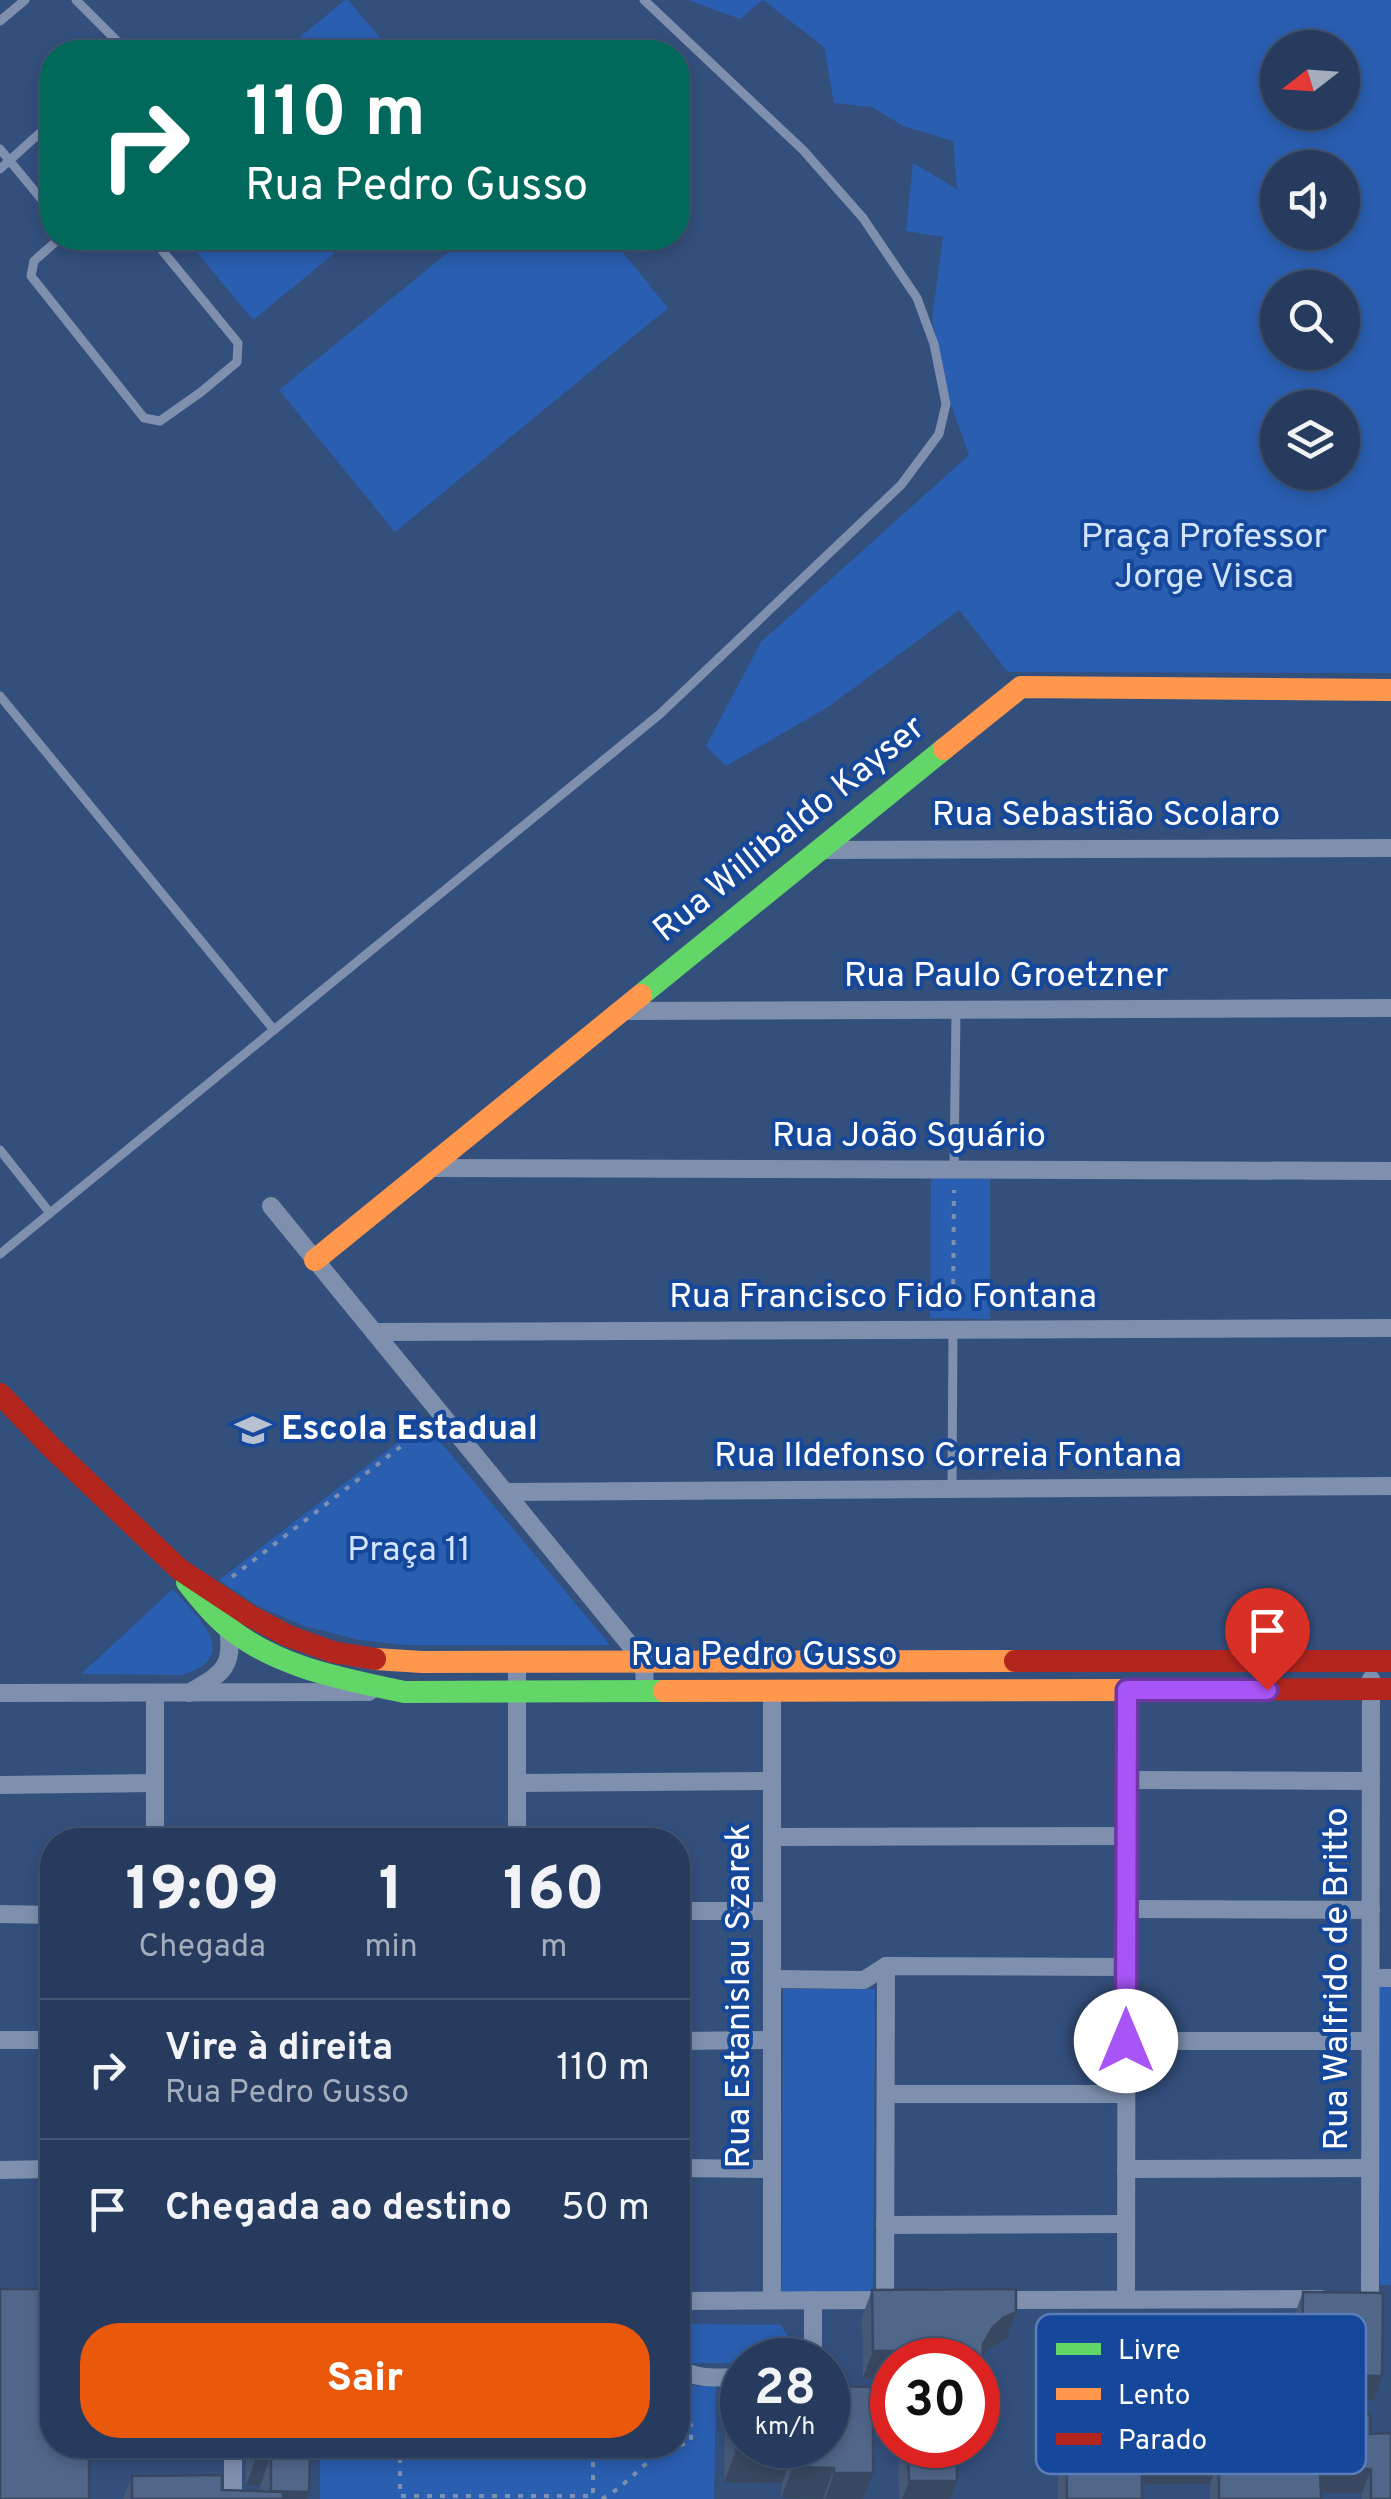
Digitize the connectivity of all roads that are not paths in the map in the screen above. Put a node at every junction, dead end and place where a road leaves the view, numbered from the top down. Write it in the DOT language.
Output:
graph roads {
  1 [pos="25,0"];
  2 [pos="76,0"];
  3 [pos="644,0"];
  4 [pos="0,21"];
  5 [pos="115,40"];
  6 [pos="686,40"];
  7 [pos="690,43"];
  8 [pos="40,133"];
  9 [pos="0,149"];
  10 [pos="9,162"];
  11 [pos="0,169"];
  12 [pos="40,198"];
  13 [pos="46,250"];
  14 [pos="162,250"];
  15 [pos="1391,690"];
  16 [pos="0,696"];
  17 [pos="1391,848"];
  18 [pos="821,850"];
  19 [pos="1391,1008"];
  20 [pos="956,1010"];
  21 [pos="622,1011"];
  22 [pos="274,1030"];
  23 [pos="0,1150"];
  24 [pos="428,1168"];
  25 [pos="954,1170"];
  26 [pos="1391,1171"];
  27 [pos="271,1206"];
  28 [pos="50,1213"];
  29 [pos="0,1254"];
  30 [pos="315,1260"];
  31 [pos="1391,1328"];
  32 [pos="953,1330"];
  33 [pos="374,1332"];
  34 [pos="0,1394"];
  35 [pos="1391,1486"];
  36 [pos="952,1489"];
  37 [pos="505,1492"];
  38 [pos="178,1570"];
  39 [pos="228,1628"];
  40 [pos="1381,1661"];
  41 [pos="517,1662"];
  42 [pos="644,1662"];
  43 [pos="1127,1690"];
  44 [pos="1381,1690"];
  45 [pos="772,1691"];
  46 [pos="404,1692"];
  47 [pos="517,1692"];
  48 [pos="644,1692"];
  49 [pos="0,1693"];
  50 [pos="155,1693"];
  51 [pos="189,1693"];
  52 [pos="1127,1780"];
  53 [pos="1371,1780"];
  54 [pos="772,1781"];
  55 [pos="155,1783"];
  56 [pos="517,1783"];
  57 [pos="0,1784"];
  58 [pos="155,1828"];
  59 [pos="518,1828"];
  60 [pos="1371,1834"];
  61 [pos="1391,1834"];
  62 [pos="1127,1836"];
  63 [pos="772,1838"];
  64 [pos="1127,1910"];
  65 [pos="1371,1910"];
  66 [pos="690,1911"];
  67 [pos="772,1911"];
  68 [pos="0,1914"];
  69 [pos="40,1915"];
  70 [pos="886,1966"];
  71 [pos="1126,1967"];
  72 [pos="1371,1978"];
  73 [pos="1391,1978"];
  74 [pos="772,1980"];
  75 [pos="0,2040"];
  76 [pos="40,2040"];
  77 [pos="690,2040"];
  78 [pos="772,2040"];
  79 [pos="1126,2041"];
  80 [pos="1370,2041"];
  81 [pos="886,2094"];
  82 [pos="1126,2094"];
  83 [pos="690,2168"];
  84 [pos="1370,2168"];
  85 [pos="772,2169"];
  86 [pos="1126,2169"];
  87 [pos="0,2170"];
  88 [pos="40,2170"];
  89 [pos="1126,2224"];
  90 [pos="885,2225"];
  91 [pos="1351,2298"];
  92 [pos="1391,2298"];
  93 [pos="1126,2299"];
  94 [pos="772,2300"];
  95 [pos="812,2300"];
  96 [pos="978,2300"];
  97 [pos="690,2301"];
  98 [pos="812,2338"];
  99 [pos="690,2375"];
  100 [pos="720,2377"];
  101 [pos="233,2458"];
  102 [pos="233,2499"];
  1 -- 4 [label="lane"];
  2 -- 5 [label="lane"];
  3 -- 6 [label="lane"];
  7 -- 22 [label="lane"];
  8 -- 10 [label="lane"];
  9 -- 10 [label="lane"];
  10 -- 11 [label="lane"];
  10 -- 12 [label="lane"];
  13 -- 14 [label="lane"];
  15 -- 18 [label="main road, Rua Willibaldo Kayser"];
  16 -- 22 [label="lane"];
  17 -- 18 [label="street, Rua Sebastião Scolaro"];
  18 -- 21 [label="main road, Rua Willibaldo Kayser"];
  19 -- 20 [label="street, Rua Paulo Groetzner"];
  20 -- 21 [label="street, Rua Paulo Groetzner"];
  20 -- 25 [label="lane"];
  21 -- 24 [label="main road, Rua Willibaldo Kayser"];
  22 -- 28 [label="lane"];
  23 -- 28 [label="lane"];
  24 -- 25 [label="street, Rua João Sguário"];
  24 -- 30 [label="main road, Rua Willibaldo Kayser"];
  25 -- 26 [label="street, Rua João Sguário"];
  27 -- 30 [label="street"];
  28 -- 29 [label="lane"];
  30 -- 33 [label="street"];
  31 -- 32 [label="street, Rua Francisco Fido Fontana"];
  32 -- 33 [label="street, Rua Francisco Fido Fontana"];
  32 -- 36 [label="lane"];
  33 -- 37 [label="street"];
  34 -- 38 [label="main road, Rua Pedro Gusso"];
  35 -- 36 [label="street, Rua Ildefonso Correia Fontana"];
  36 -- 37 [label="street, Rua Ildefonso Correia Fontana"];
  37 -- 42 [label="street"];
  38 -- 39 [label="main road, Rua Pedro Gusso"];
  38 -- 41 [label="main road, Rua Pedro Gusso"];
  39 -- 46 [label="main road, Rua Pedro Gusso"];
  39 -- 51 [label="street"];
  40 -- 42 [label="main road, Rua Pedro Gusso"];
  40 -- 44 [label="street, Rua Walfrido de Britto"];
  41 -- 42 [label="main road, Rua Pedro Gusso"];
  41 -- 47 [label="street"];
  42 -- 48 [label="street"];
  43 -- 44 [label="main road, Rua Pedro Gusso"];
  43 -- 45 [label="main road, Rua Pedro Gusso"];
  43 -- 52 [label="street"];
  44 -- 53 [label="street, Rua Walfrido de Britto"];
  45 -- 48 [label="main road, Rua Pedro Gusso"];
  45 -- 54 [label="street, Rua Estanislau Szarek"];
  46 -- 47 [label="main road, Rua Pedro Gusso"];
  46 -- 51 [label="street"];
  47 -- 48 [label="main road, Rua Pedro Gusso"];
  47 -- 56 [label="street"];
  49 -- 50 [label="street"];
  50 -- 51 [label="street"];
  50 -- 55 [label="street"];
  52 -- 53 [label="street"];
  52 -- 62 [label="street"];
  53 -- 60 [label="street, Rua Walfrido de Britto"];
  54 -- 56 [label="street"];
  54 -- 63 [label="street, Rua Estanislau Szarek"];
  55 -- 57 [label="street"];
  55 -- 58 [label="street"];
  56 -- 59 [label="street"];
  60 -- 61 [label="street"];
  60 -- 65 [label="street, Rua Walfrido de Britto"];
  62 -- 63 [label="street"];
  62 -- 64 [label="street"];
  63 -- 67 [label="street, Rua Estanislau Szarek"];
  64 -- 65 [label="street"];
  64 -- 71 [label="street"];
  65 -- 72 [label="street, Rua Walfrido de Britto"];
  66 -- 67 [label="street"];
  67 -- 74 [label="street, Rua Estanislau Szarek"];
  68 -- 69 [label="street"];
  70 -- 71 [label="street"];
  70 -- 74 [label="street"];
  70 -- 81 [label="street"];
  71 -- 79 [label="street"];
  72 -- 73 [label="street"];
  72 -- 80 [label="street, Rua Walfrido de Britto"];
  74 -- 78 [label="street, Rua Estanislau Szarek"];
  75 -- 76 [label="street"];
  77 -- 78 [label="street"];
  78 -- 85 [label="street, Rua Estanislau Szarek"];
  79 -- 80 [label="street"];
  79 -- 82 [label="street"];
  80 -- 84 [label="street, Rua Walfrido de Britto"];
  81 -- 82 [label="street"];
  81 -- 90 [label="street"];
  82 -- 86 [label="street"];
  83 -- 85 [label="street"];
  84 -- 86 [label="street"];
  84 -- 91 [label="street, Rua Walfrido de Britto"];
  85 -- 94 [label="street, Rua Estanislau Szarek"];
  86 -- 89 [label="street"];
  87 -- 88 [label="street"];
  89 -- 90 [label="street"];
  89 -- 93 [label="street"];
  90 -- 95 [label="street"];
  91 -- 92 [label="street"];
  91 -- 93 [label="street"];
  93 -- 96 [label="street"];
  94 -- 95 [label="street"];
  94 -- 97 [label="street"];
  95 -- 98 [label="street"];
  99 -- 100 [label="street"];
  101 -- 102 [label="street"];
}
